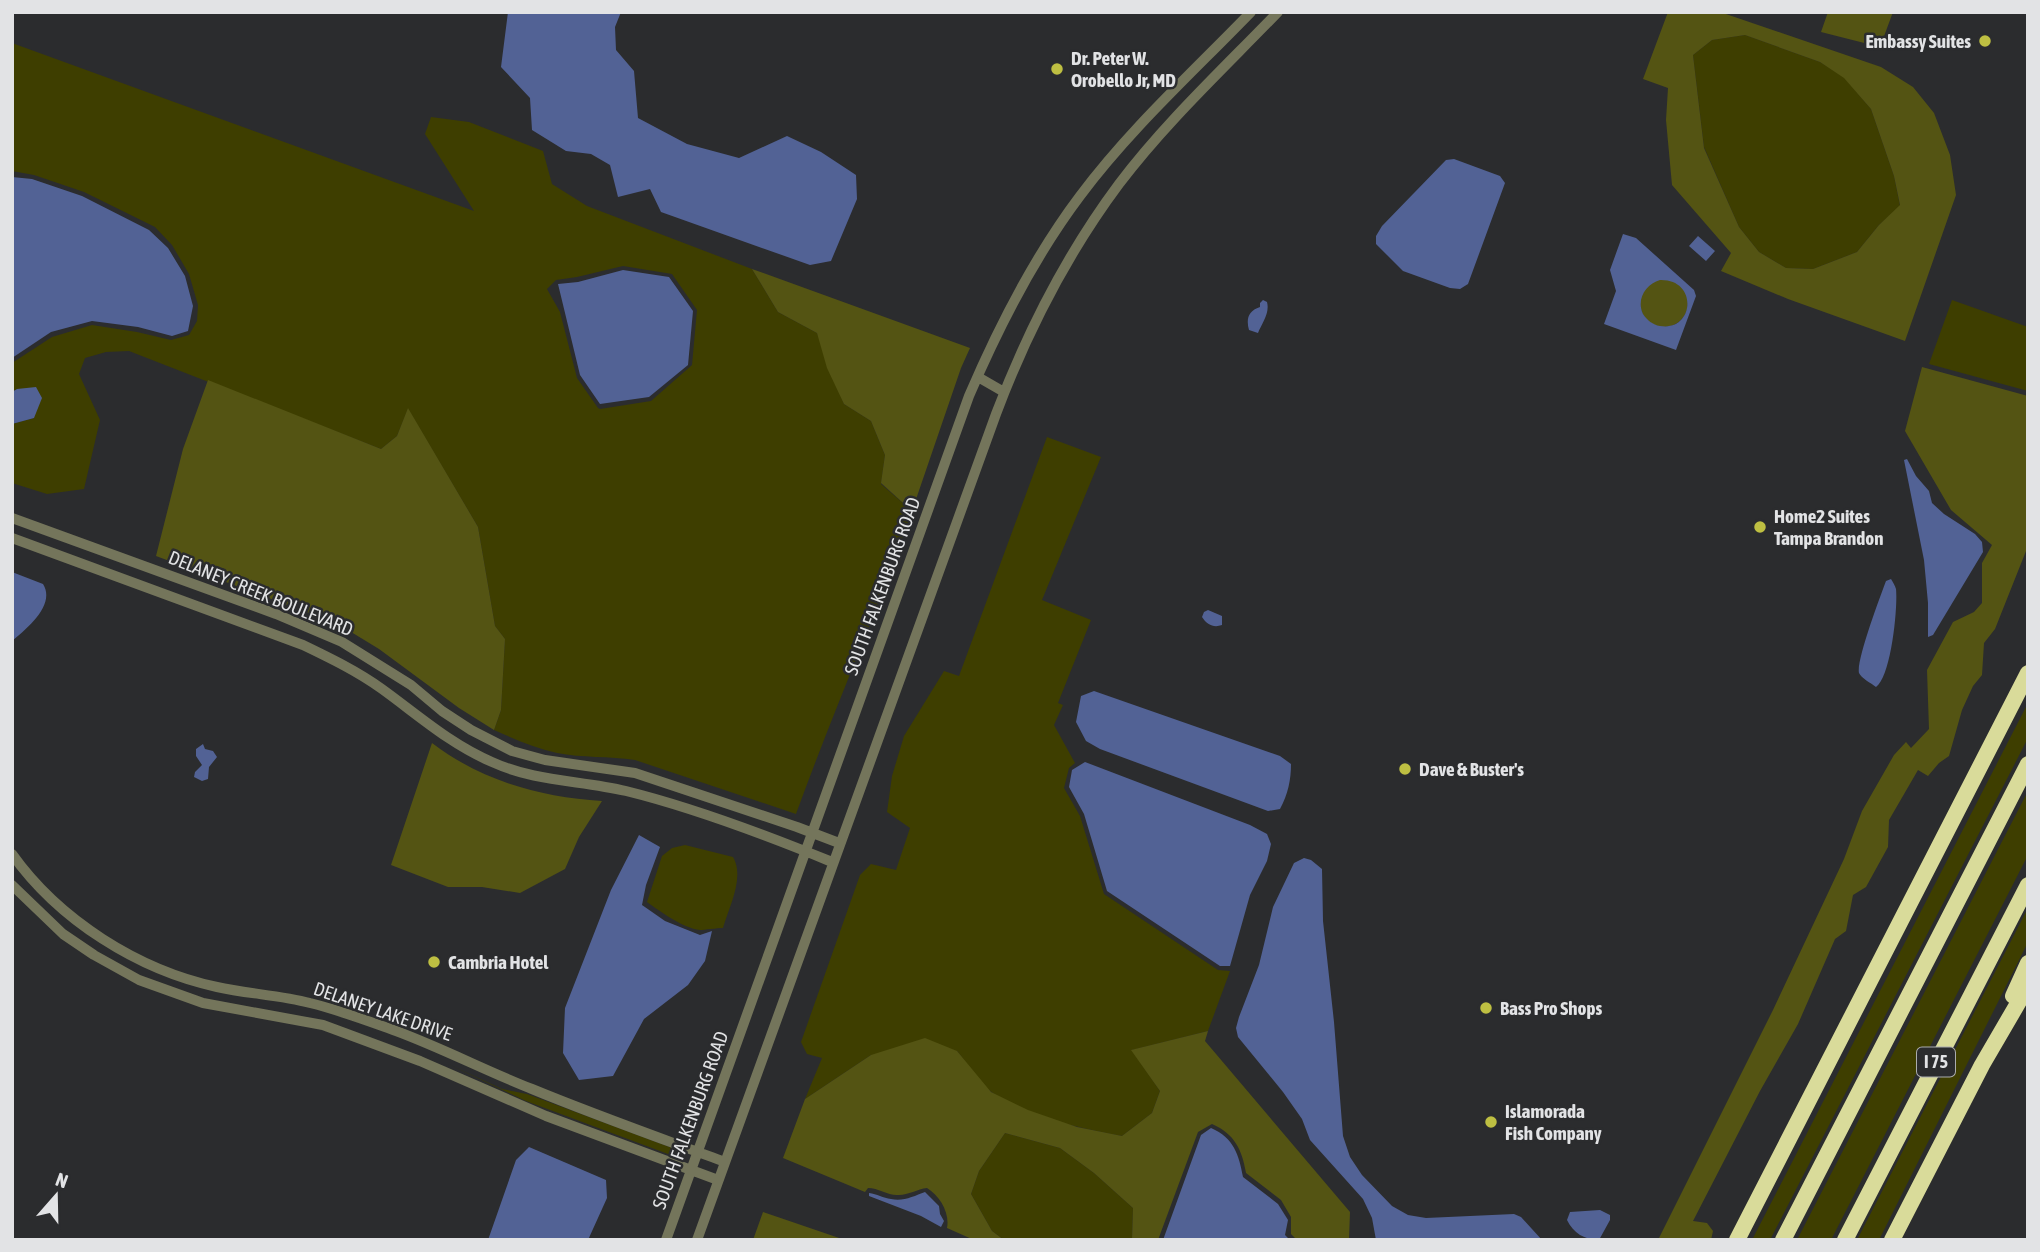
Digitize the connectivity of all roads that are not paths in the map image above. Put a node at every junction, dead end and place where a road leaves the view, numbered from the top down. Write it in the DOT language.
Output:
graph roads {
  1 [pos="1251,12"];
  2 [pos="1278,12"];
  3 [pos="1102,169"];
  4 [pos="1120,183"];
  5 [pos="979,373"];
  6 [pos="1004,392"];
  7 [pos="12,519"];
  8 [pos="12,538"];
  9 [pos="2028,673"];
  10 [pos="2028,764"];
  11 [pos="812,833"];
  12 [pos="841,838"];
  13 [pos="805,851"];
  14 [pos="12,855"];
  15 [pos="832,862"];
  16 [pos="12,885"];
  17 [pos="2028,885"];
  18 [pos="2028,963"];
  19 [pos="2028,986"];
  20 [pos="1982,1065"];
  21 [pos="697,1152"];
  22 [pos="724,1162"];
  23 [pos="691,1169"];
  24 [pos="718,1180"];
  25 [pos="666,1240"];
  26 [pos="696,1240"];
  27 [pos="1737,1240"];
  28 [pos="1783,1240"];
  29 [pos="1845,1240"];
  30 [pos="1892,1240"];
  1 -- 3 [label="street, SOUTH FALKENBURG ROAD"];
  2 -- 4 [label="street"];
  3 -- 4 [label="street"];
  3 -- 5 [label="street, SOUTH FALKENBURG ROAD"];
  4 -- 6 [label="street"];
  5 -- 6 [label="street"];
  5 -- 11 [label="street, SOUTH FALKENBURG ROAD"];
  6 -- 12 [label="street"];
  7 -- 11 [label="street, DELANEY CREEK BOULEVARD"];
  8 -- 13 [label="street, DELANEY CREEK BOULEVARD"];
  9 -- 27 [label="highway"];
  10 -- 28 [label="highway"];
  11 -- 12 [label="street, DELANEY CREEK BOULEVARD"];
  11 -- 13 [label="street, SOUTH FALKENBURG ROAD"];
  12 -- 15 [label="street"];
  13 -- 15 [label="street, DELANEY CREEK BOULEVARD"];
  13 -- 21 [label="street, SOUTH FALKENBURG ROAD"];
  14 -- 21 [label="street, DELANEY LAKE DRIVE"];
  15 -- 22 [label="street"];
  16 -- 23 [label="street, DELANEY LAKE DRIVE"];
  17 -- 29 [label="highway, I 75"];
  18 -- 20 [label="highway"];
  19 -- 20 [label="highway"];
  20 -- 30 [label="highway"];
  21 -- 22 [label="street, DELANEY LAKE DRIVE"];
  21 -- 23 [label="street, SOUTH FALKENBURG ROAD"];
  22 -- 24 [label="street"];
  23 -- 24 [label="street, DELANEY LAKE DRIVE"];
  23 -- 25 [label="street, SOUTH FALKENBURG ROAD"];
  24 -- 26 [label="street"];
}
